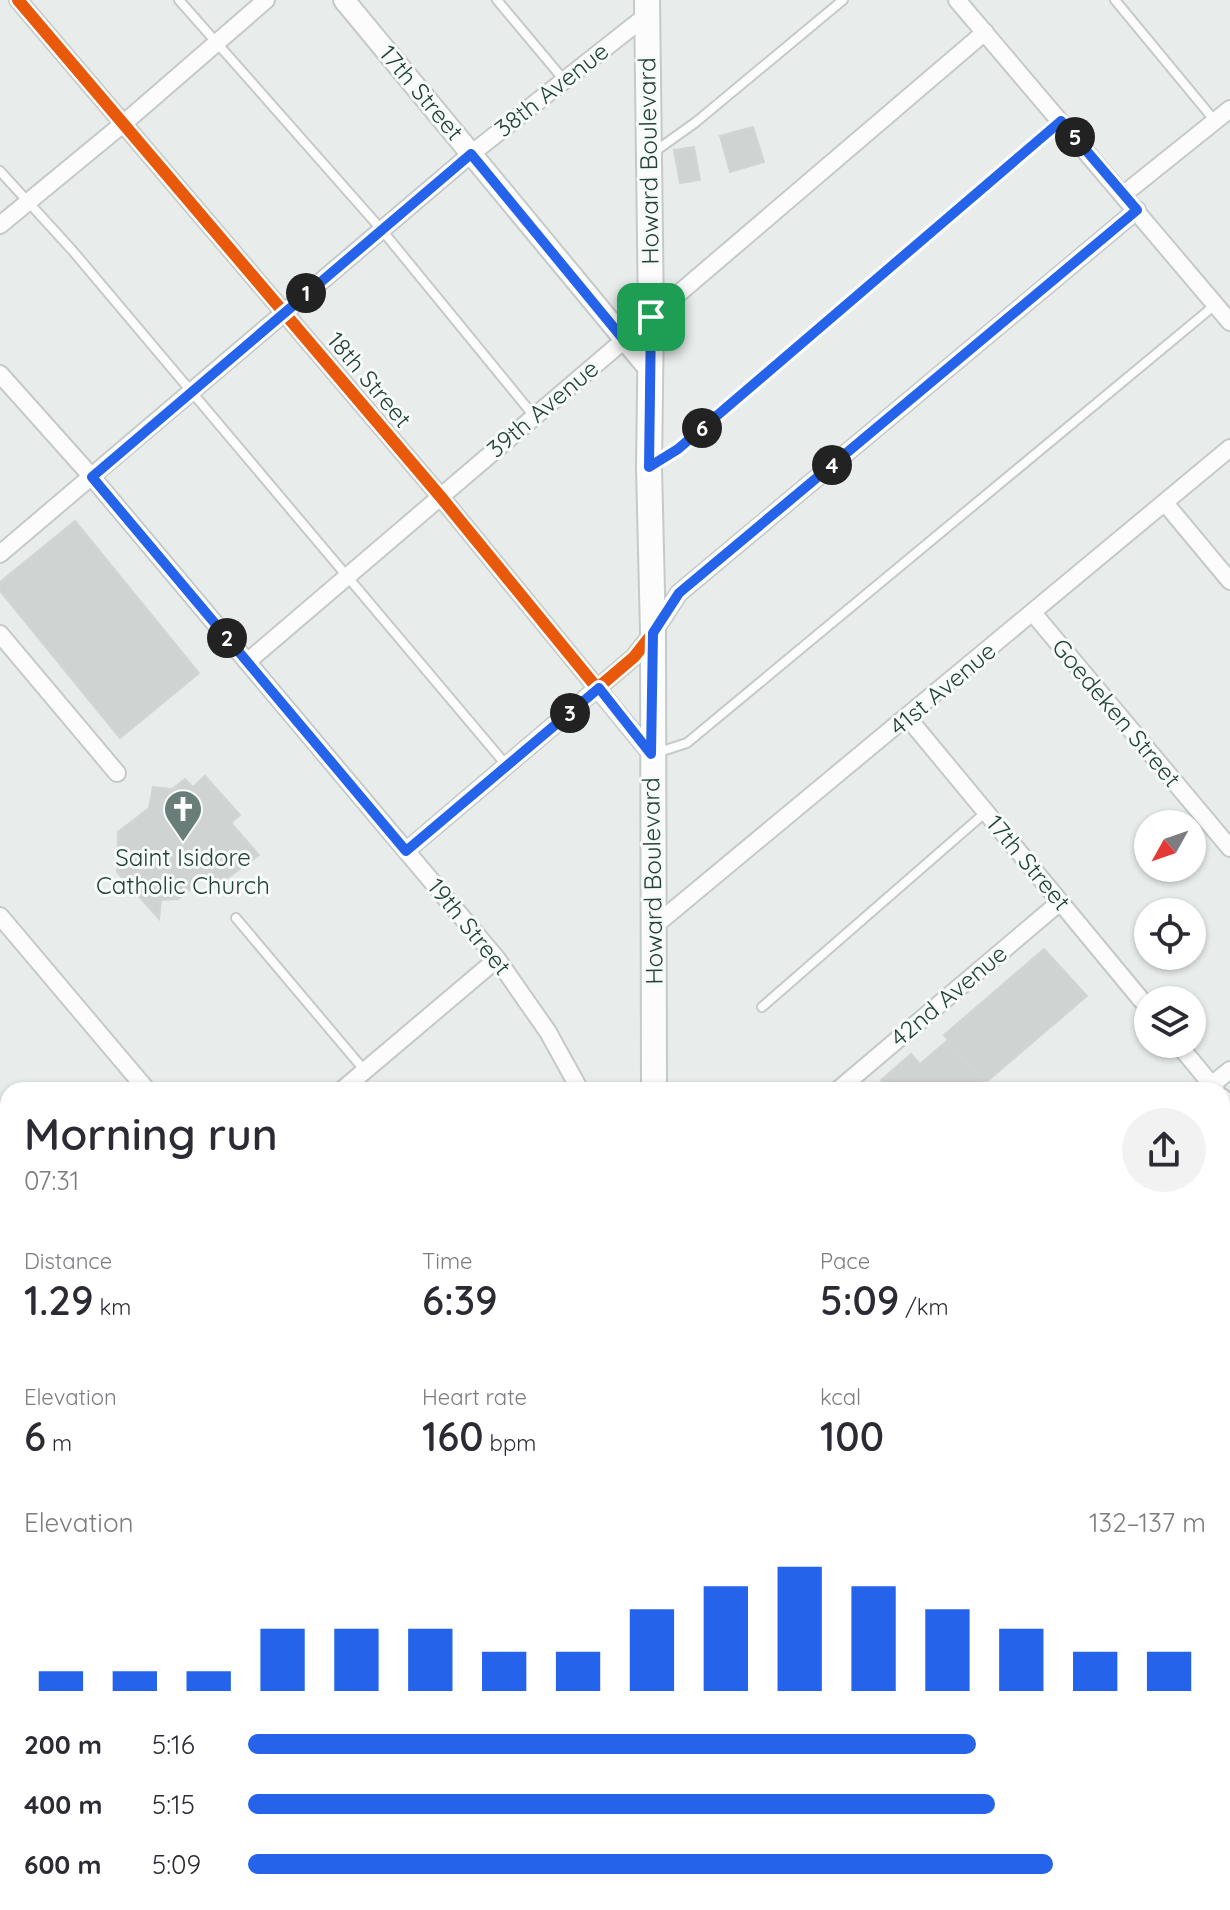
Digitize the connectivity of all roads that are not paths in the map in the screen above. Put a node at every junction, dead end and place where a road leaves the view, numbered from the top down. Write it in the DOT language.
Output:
graph roads {
  1 [pos="18,0"];
  2 [pos="179,0"];
  3 [pos="266,0"];
  4 [pos="344,0"];
  5 [pos="497,0"];
  6 [pos="843,0"];
  7 [pos="957,0"];
  8 [pos="1115,0"];
  9 [pos="647,8"];
  10 [pos="985,32"];
  11 [pos="216,43"];
  12 [pos="564,80"];
  13 [pos="1230,109"];
  14 [pos="1061,121"];
  15 [pos="1215,121"];
  16 [pos="124,123"];
  17 [pos="471,154"];
  18 [pos="648,156"];
  19 [pos="0,171"];
  20 [pos="1124,194"];
  21 [pos="28,201"];
  22 [pos="1137,210"];
  23 [pos="0,225"];
  24 [pos="381,229"];
  25 [pos="1215,305"];
  26 [pos="283,312"];
  27 [pos="651,317"];
  28 [pos="1230,322"];
  29 [pos="624,340"];
  30 [pos="650,370"];
  31 [pos="0,374"];
  32 [pos="190,392"];
  33 [pos="534,416"];
  34 [pos="1230,448"];
  35 [pos="649,467"];
  36 [pos="92,477"];
  37 [pos="440,496"];
  38 [pos="1165,503"];
  39 [pos="0,554"];
  40 [pos="348,576"];
  41 [pos="1230,581"];
  42 [pos="1033,613"];
  43 [pos="653,633"];
  44 [pos="0,634"];
  45 [pos="247,662"];
  46 [pos="599,688"];
  47 [pos="908,718"];
  48 [pos="651,754"];
  49 [pos="507,767"];
  50 [pos="117,773"];
  51 [pos="986,812"];
  52 [pos="1230,848"];
  53 [pos="406,851"];
  54 [pos="1060,902"];
  55 [pos="0,916"];
  56 [pos="236,918"];
  57 [pos="653,927"];
  58 [pos="497,959"];
  59 [pos="1134,991"];
  60 [pos="762,1007"];
  61 [pos="1189,1058"];
  62 [pos="365,1071"];
  63 [pos="140,1082"];
  64 [pos="352,1082"];
  65 [pos="576,1082"];
  66 [pos="654,1082"];
  67 [pos="847,1082"];
  68 [pos="1208,1082"];
  1 -- 16 [label="street, 18th Street"];
  2 -- 11 [label="lane"];
  3 -- 11 [label="street"];
  4 -- 17 [label="street, 17th Street"];
  5 -- 12 [label="lane"];
  6 -- 18 [label="lane"];
  7 -- 10 [label="street"];
  8 -- 15 [label="lane"];
  9 -- 12 [label="street, 38th Avenue"];
  9 -- 18 [label="main road, Howard Boulevard"];
  10 -- 14 [label="street"];
  10 -- 27 [label="street, 39th Avenue"];
  11 -- 16 [label="street"];
  11 -- 24 [label="lane"];
  12 -- 17 [label="street, 38th Avenue"];
  13 -- 15 [label="street"];
  14 -- 20 [label="street"];
  14 -- 35 [label="lane"];
  15 -- 20 [label="street"];
  16 -- 21 [label="street"];
  16 -- 26 [label="street, 18th Street"];
  17 -- 24 [label="street, 38th Avenue"];
  17 -- 29 [label="street, 17th Street"];
  18 -- 27 [label="main road, Howard Boulevard"];
  19 -- 21 [label="lane"];
  20 -- 22 [label="street"];
  21 -- 23 [label="street"];
  21 -- 32 [label="lane"];
  22 -- 25 [label="street"];
  22 -- 43 [label="street"];
  24 -- 26 [label="street, 38th Avenue"];
  24 -- 33 [label="lane"];
  25 -- 28 [label="street"];
  25 -- 48 [label="lane"];
  26 -- 32 [label="street, 38th Avenue"];
  26 -- 37 [label="street, 18th Street"];
  27 -- 29 [label="street, 39th Avenue"];
  27 -- 30 [label="main road, Howard Boulevard"];
  29 -- 30 [label="street, 17th Street"];
  29 -- 33 [label="street, 39th Avenue"];
  30 -- 35 [label="main road, Howard Boulevard"];
  31 -- 36 [label="street, 19th Street"];
  32 -- 36 [label="street, 38th Avenue"];
  32 -- 40 [label="lane"];
  33 -- 37 [label="street, 39th Avenue"];
  34 -- 38 [label="street, 41st Avenue"];
  35 -- 43 [label="main road, Howard Boulevard"];
  36 -- 39 [label="street, 38th Avenue"];
  36 -- 45 [label="street, 19th Street"];
  37 -- 40 [label="street, 39th Avenue"];
  37 -- 46 [label="street, 18th Street"];
  38 -- 41 [label="street"];
  38 -- 42 [label="street, 41st Avenue"];
  40 -- 45 [label="street, 39th Avenue"];
  40 -- 49 [label="lane"];
  42 -- 47 [label="street, 41st Avenue"];
  42 -- 52 [label="street, Goedeken Street"];
  43 -- 46 [label="street"];
  43 -- 48 [label="main road, Howard Boulevard"];
  44 -- 50 [label="street"];
  45 -- 53 [label="street, 19th Street"];
  46 -- 48 [label="street, 18th Street"];
  46 -- 49 [label="street"];
  47 -- 51 [label="street, 17th Street"];
  47 -- 57 [label="street, 41st Avenue"];
  48 -- 57 [label="main road, Howard Boulevard"];
  49 -- 53 [label="street"];
  51 -- 54 [label="street, 17th Street"];
  51 -- 60 [label="lane"];
  53 -- 58 [label="street, 19th Street"];
  54 -- 59 [label="street, 17th Street"];
  54 -- 67 [label="street, 42nd Avenue"];
  55 -- 63 [label="street"];
  56 -- 62 [label="lane"];
  57 -- 66 [label="main road, Howard Boulevard"];
  58 -- 62 [label="street"];
  58 -- 65 [label="street, 19th Street"];
  61 -- 68 [label="street"];
  62 -- 64 [label="street"];
}
